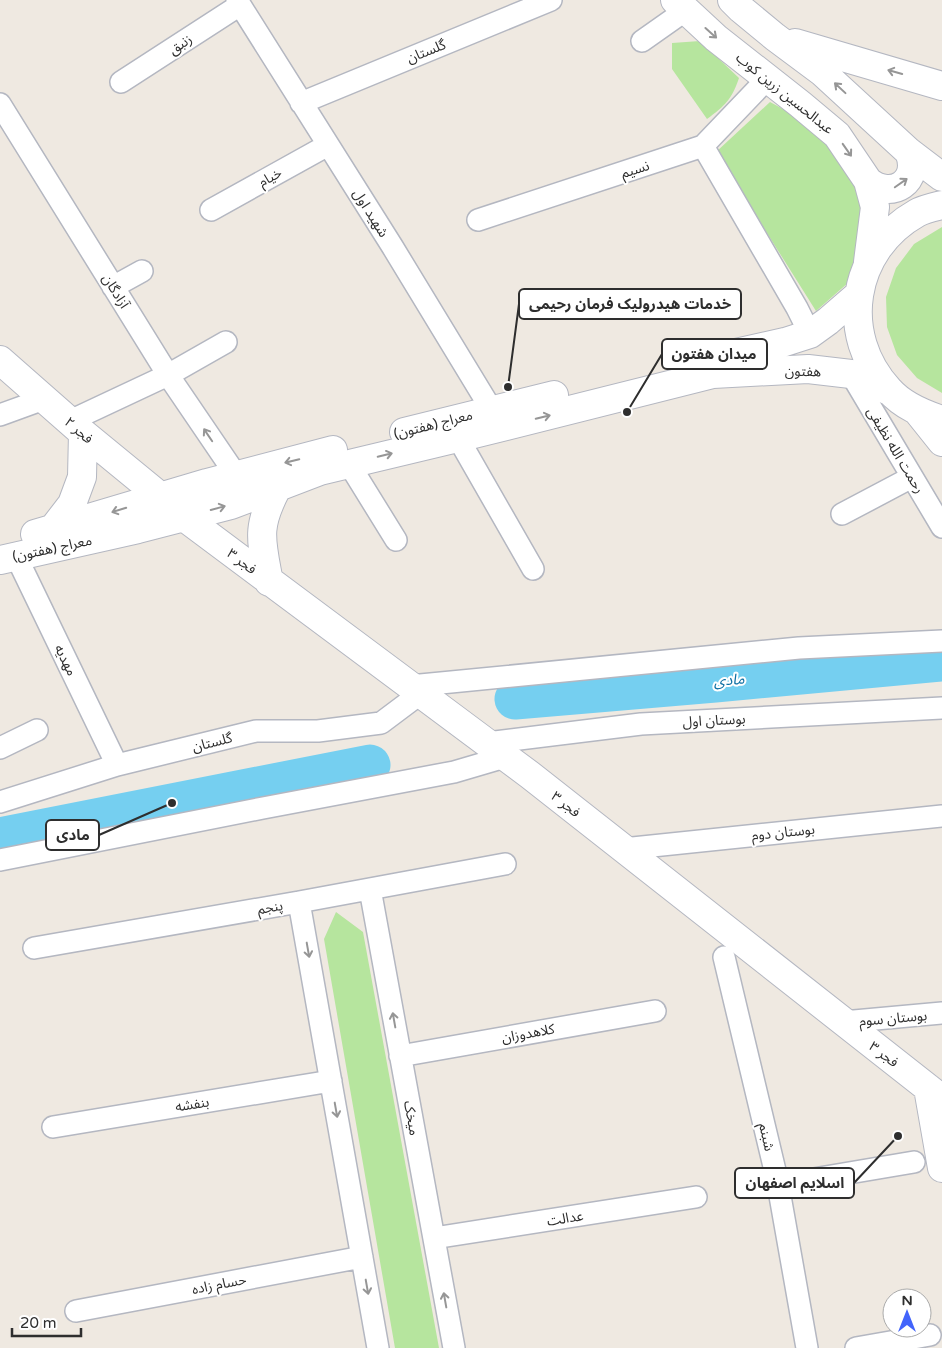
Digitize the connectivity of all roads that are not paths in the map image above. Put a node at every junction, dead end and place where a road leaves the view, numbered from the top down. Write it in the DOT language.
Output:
graph roads {
  1 [pos="551,0"];
  2 [pos="732,0"];
  3 [pos="238,3"];
  4 [pos="681,5"];
  5 [pos="775,37"];
  6 [pos="642,41"];
  7 [pos="768,78"];
  8 [pos="121,82"];
  9 [pos="942,86"];
  10 [pos="301,103"];
  11 [pos="0,104"];
  12 [pos="328,145"];
  13 [pos="703,146"];
  14 [pos="909,152"];
  15 [pos="942,178"];
  16 [pos="868,181"];
  17 [pos="942,205"];
  18 [pos="212,210"];
  19 [pos="478,220"];
  20 [pos="868,262"];
  21 [pos="142,271"];
  22 [pos="113,287"];
  23 [pos="858,295"];
  24 [pos="810,334"];
  25 [pos="226,342"];
  26 [pos="0,360"];
  27 [pos="713,374"];
  28 [pos="851,374"];
  29 [pos="168,375"];
  30 [pos="889,391"];
  31 [pos="44,399"];
  32 [pos="0,415"];
  33 [pos="930,416"];
  34 [pos="497,418"];
  35 [pos="76,427"];
  36 [pos="458,438"];
  37 [pos="942,442"];
  38 [pos="349,464"];
  39 [pos="236,475"];
  40 [pos="912,477"];
  41 [pos="278,488"];
  42 [pos="161,496"];
  43 [pos="842,514"];
  44 [pos="184,518"];
  45 [pos="942,527"];
  46 [pos="52,530"];
  47 [pos="396,540"];
  48 [pos="5,553"];
  49 [pos="533,569"];
  50 [pos="269,582"];
  51 [pos="942,641"];
  52 [pos="416,690"];
  53 [pos="942,708"];
  54 [pos="37,730"];
  55 [pos="0,748"];
  56 [pos="496,750"];
  57 [pos="117,765"];
  58 [pos="0,802"];
  59 [pos="942,816"];
  60 [pos="623,849"];
  61 [pos="0,860"];
  62 [pos="505,864"];
  63 [pos="370,889"];
  64 [pos="299,902"];
  65 [pos="34,948"];
  66 [pos="724,956"];
  67 [pos="655,1011"];
  68 [pos="942,1013"];
  69 [pos="843,1022"];
  70 [pos="400,1056"];
  71 [pos="331,1081"];
  72 [pos="935,1093"];
  73 [pos="53,1127"];
  74 [pos="914,1162"];
  75 [pos="942,1168"];
  76 [pos="778,1185"];
  77 [pos="696,1197"];
  78 [pos="434,1238"];
  79 [pos="362,1257"];
  80 [pos="76,1311"];
  81 [pos="913,1338"];
  82 [pos="378,1348"];
  83 [pos="454,1348"];
  84 [pos="807,1348"];
  85 [pos="856,1348"];
  1 -- 10 [label="street, گلستان"];
  2 -- 5 [label="main road"];
  3 -- 8 [label="street, زنبق"];
  3 -- 10 [label="street, شهید اول"];
  4 -- 6 [label="street"];
  4 -- 7 [label="main road, عبدالحسین زرین کوب, one-way"];
  9 -- 5 [label="main road, one-way"];
  14 -- 5 [label="main road, one-way"];
  7 -- 13 [label="street, نسیم"];
  7 -- 16 [label="main road, عبدالحسین زرین کوب, one-way"];
  10 -- 12 [label="street, شهید اول"];
  11 -- 22 [label="street, آزادگان"];
  12 -- 18 [label="street, خیام"];
  12 -- 34 [label="street, شهید اول"];
  13 -- 19 [label="street, نسیم"];
  13 -- 24 [label="street"];
  14 -- 15 [label="main road"];
  16 -- 14 [label="main road, one-way"];
  16 -- 20 [label="main road, عبدالحسین زرین کوب"];
  17 -- 20 [label="main road"];
  20 -- 23 [label="main road"];
  21 -- 22 [label="street"];
  22 -- 29 [label="street, آزادگان"];
  23 -- 24 [label="main road, معراج (هفتون)"];
  23 -- 30 [label="main road"];
  24 -- 34 [label="main road, معراج (هفتون)"];
  25 -- 29 [label="street"];
  26 -- 31 [label="main road, فجر ۲"];
  27 -- 28 [label="main road, هفتون"];
  34 -- 27 [label="main road, معراج (هفتون), one-way"];
  28 -- 30 [label="main road, هفتون"];
  28 -- 40 [label="street, رحمت الله نظیفی"];
  29 -- 35 [label="street"];
  39 -- 29 [label="street, آزادگان, one-way"];
  30 -- 33 [label="main road"];
  31 -- 32 [label="street"];
  31 -- 35 [label="main road, فجر ۲"];
  33 -- 37 [label="main road"];
  34 -- 36 [label="main road, معراج (هفتون)"];
  34 -- 39 [label="main road, معراج (هفتون), one-way"];
  35 -- 42 [label="main road, فجر ۲"];
  35 -- 46 [label="main road"];
  38 -- 36 [label="main road, معراج (هفتون), one-way"];
  36 -- 49 [label="street"];
  38 -- 41 [label="main road, معراج (هفتون)"];
  38 -- 47 [label="street"];
  39 -- 42 [label="main road, معراج (هفتون)"];
  40 -- 43 [label="street"];
  40 -- 45 [label="street, رحمت الله نظیفی"];
  44 -- 41 [label="main road, معراج (هفتون), one-way"];
  41 -- 50 [label="main road"];
  42 -- 44 [label="main road, فجر ۲"];
  42 -- 46 [label="main road, معراج (هفتون), one-way"];
  44 -- 48 [label="main road, معراج (هفتون)"];
  44 -- 50 [label="main road, فجر ۳"];
  46 -- 48 [label="main road, معراج (هفتون)"];
  48 -- 57 [label="street, مهدیه"];
  50 -- 52 [label="main road, فجر ۳"];
  51 -- 52 [label="street"];
  52 -- 56 [label="main road, فجر ۳"];
  52 -- 57 [label="street, گلستان"];
  53 -- 56 [label="street, بوستان اول"];
  54 -- 55 [label="street"];
  56 -- 60 [label="main road, فجر ۳"];
  56 -- 61 [label="street, بوستان اول"];
  57 -- 58 [label="street, گلستان"];
  59 -- 60 [label="street, بوستان دوم"];
  60 -- 69 [label="main road, فجر ۳"];
  62 -- 63 [label="street, پنجم"];
  63 -- 64 [label="street, پنجم"];
  70 -- 63 [label="street, میخک, one-way"];
  64 -- 65 [label="street, پنجم"];
  64 -- 71 [label="street, one-way"];
  66 -- 76 [label="street, شبنم"];
  67 -- 70 [label="street, کلاهدوزان"];
  68 -- 69 [label="street, بوستان سوم"];
  69 -- 72 [label="main road, فجر ۳"];
  70 -- 78 [label="street, میخک"];
  71 -- 73 [label="street, بنفشه"];
  71 -- 79 [label="street, one-way"];
  72 -- 75 [label="main road"];
  74 -- 76 [label="street"];
  76 -- 84 [label="street, شبنم"];
  77 -- 78 [label="street, عدالت"];
  83 -- 78 [label="street, میخک, one-way"];
  79 -- 80 [label="street, حسام زاده"];
  79 -- 82 [label="street, one-way"];
  81 -- 85 [label="street"];
}
